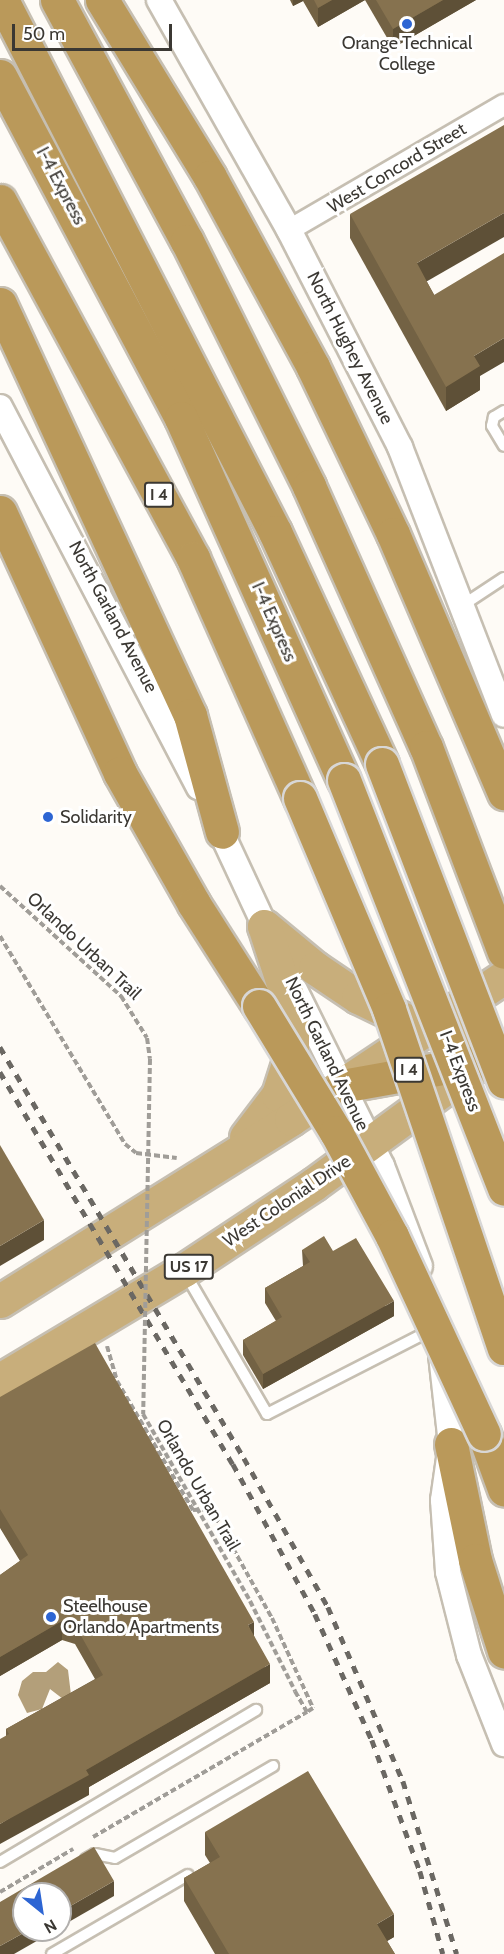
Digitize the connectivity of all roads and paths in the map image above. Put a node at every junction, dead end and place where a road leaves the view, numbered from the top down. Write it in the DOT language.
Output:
graph roads {
  1 [pos="2,0"];
  2 [pos="57,0"];
  3 [pos="102,0"];
  4 [pos="159,0"];
  5 [pos="0,76"];
  6 [pos="504,105"];
  7 [pos="0,201"];
  8 [pos="289,230"];
  9 [pos="0,304"];
  10 [pos="0,407"];
  11 [pos="504,411"];
  12 [pos="504,446"];
  13 [pos="0,512"];
  14 [pos="504,578"];
  15 [pos="463,605"];
  16 [pos="504,715"];
  17 [pos="504,793"];
  18 [pos="222,832"];
  19 [pos="0,886"];
  20 [pos="264,926"];
  21 [pos="0,936"];
  22 [pos="504,952"];
  23 [pos="504,977"];
  24 [pos="426,1030"];
  25 [pos="500,1060"];
  26 [pos="342,1086"];
  27 [pos="371,1143"];
  28 [pos="174,1157"];
  29 [pos="207,1173"];
  30 [pos="504,1189"];
  31 [pos="184,1270"];
  32 [pos="0,1301"];
  33 [pos="438,1325"];
  34 [pos="107,1346"];
  35 [pos="504,1348"];
  36 [pos="0,1380"];
  37 [pos="451,1444"];
  38 [pos="504,1489"];
  39 [pos="504,1651"];
  40 [pos="256,1710"];
  41 [pos="307,1712"];
  42 [pos="504,1744"];
  43 [pos="273,1766"];
  44 [pos="0,1862"];
  45 [pos="75,1865"];
  46 [pos="189,1875"];
  47 [pos="0,1892"];
  48 [pos="52,1954"];
  1 -- 25 [label="highway, I-4 Express, bridge"];
  2 -- 22 [label="highway"];
  3 -- 17 [label="highway"];
  4 -- 8 [label="street, North Hughey Avenue"];
  5 -- 30 [label="highway, I-4 Express, bridge"];
  6 -- 8 [label="street, West Concord Street"];
  7 -- 35 [label="highway, I 4, bridge"];
  8 -- 15 [label="street, North Hughey Avenue"];
  9 -- 18 [label="highway"];
  10 -- 18 [label="street, North Garland Avenue"];
  11 -- 12 [label="lane"];
  13 -- 38 [label="highway, bridge"];
  14 -- 15 [label="lane"];
  15 -- 16 [label="street, North Hughey Avenue"];
  18 -- 20 [label="street, North Garland Avenue"];
  19 -- 41 [label="path, Orlando Urban Trail, bridge"];
  20 -- 24 [label="highway"];
  20 -- 26 [label="street, North Garland Avenue"];
  20 -- 29 [label="highway"];
  21 -- 28 [label="path"];
  23 -- 24 [label="highway"];
  24 -- 25 [label="highway"];
  24 -- 26 [label="highway"];
  25 -- 26 [label="highway"];
  25 -- 27 [label="highway, West Colonial Drive / US 17"];
  26 -- 27 [label="street, North Garland Avenue"];
  26 -- 29 [label="highway"];
  27 -- 31 [label="highway, West Colonial Drive / US 17"];
  27 -- 33 [label="street, North Garland Avenue"];
  29 -- 32 [label="highway"];
  31 -- 33 [label="lane"];
  31 -- 36 [label="highway, West Colonial Drive / US 17"];
  33 -- 37 [label="street, North Garland Avenue"];
  34 -- 41 [label="path"];
  37 -- 39 [label="highway"];
  37 -- 42 [label="street, North Garland Avenue"];
  40 -- 44 [label="lane"];
  41 -- 47 [label="path"];
  43 -- 45 [label="lane"];
  46 -- 48 [label="lane"];
}
